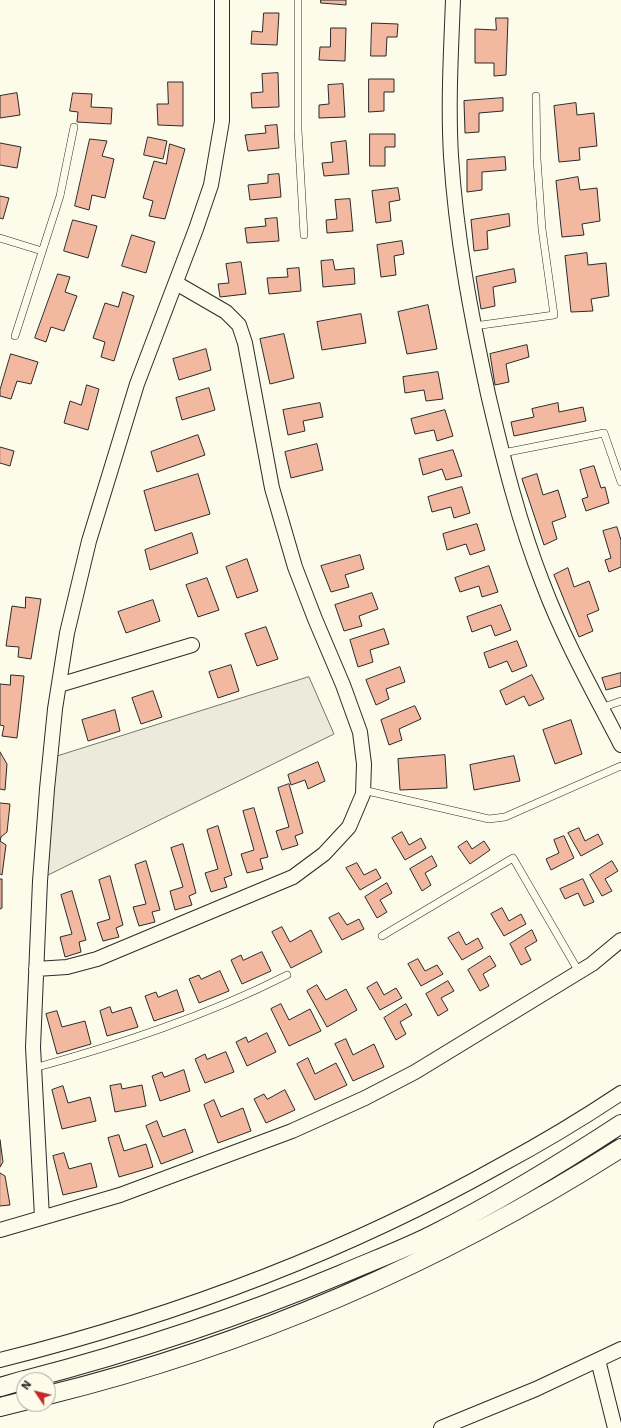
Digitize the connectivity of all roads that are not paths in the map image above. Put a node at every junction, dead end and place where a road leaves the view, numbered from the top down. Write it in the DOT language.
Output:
graph roads {
  1 [pos="222,0"];
  2 [pos="298,0"];
  3 [pos="453,0"];
  4 [pos="536,96"];
  5 [pos="74,127"];
  6 [pos="304,235"];
  7 [pos="0,238"];
  8 [pos="42,251"];
  9 [pos="176,283"];
  10 [pos="474,326"];
  11 [pos="15,336"];
  12 [pos="503,454"];
  13 [pos="621,482"];
  14 [pos="192,645"];
  15 [pos="59,685"];
  16 [pos="621,701"];
  17 [pos="601,708"];
  18 [pos="621,745"];
  19 [pos="621,766"];
  20 [pos="363,790"];
  21 [pos="382,936"];
  22 [pos="621,940"];
  23 [pos="36,969"];
  24 [pos="579,972"];
  25 [pos="286,975"];
  26 [pos="34,1068"];
  27 [pos="621,1093"];
  28 [pos="621,1124"];
  29 [pos="621,1148"];
  30 [pos="42,1217"];
  31 [pos="0,1230"];
  32 [pos="621,1349"];
  33 [pos="0,1360"];
  34 [pos="598,1360"];
  35 [pos="54,1372"];
  36 [pos="16,1383"];
  37 [pos="0,1387"];
  38 [pos="56,1393"];
  39 [pos="16,1403"];
  40 [pos="0,1407"];
  41 [pos="441,1428"];
  42 [pos="615,1428"];
  1 -- 9 [label="street"];
  2 -- 6 [label="lane"];
  3 -- 10 [label="street"];
  4 -- 10 [label="lane"];
  5 -- 8 [label="lane"];
  7 -- 8 [label="lane"];
  8 -- 11 [label="lane"];
  9 -- 15 [label="street"];
  9 -- 20 [label="street"];
  10 -- 12 [label="street"];
  12 -- 13 [label="lane"];
  12 -- 17 [label="street"];
  14 -- 15 [label="street"];
  15 -- 23 [label="street"];
  16 -- 17 [label="lane"];
  17 -- 18 [label="street"];
  19 -- 20 [label="lane"];
  20 -- 23 [label="street"];
  21 -- 24 [label="lane"];
  22 -- 24 [label="street"];
  23 -- 26 [label="street"];
  24 -- 30 [label="street"];
  25 -- 26 [label="lane"];
  26 -- 30 [label="street"];
  27 -- 33 [label="street"];
  28 -- 35 [label="street"];
  29 -- 38 [label="street"];
  30 -- 31 [label="street"];
  32 -- 34 [label="street"];
  34 -- 41 [label="street"];
  34 -- 42 [label="street"];
  36 -- 37 [label="street"];
  39 -- 40 [label="street"];
}
